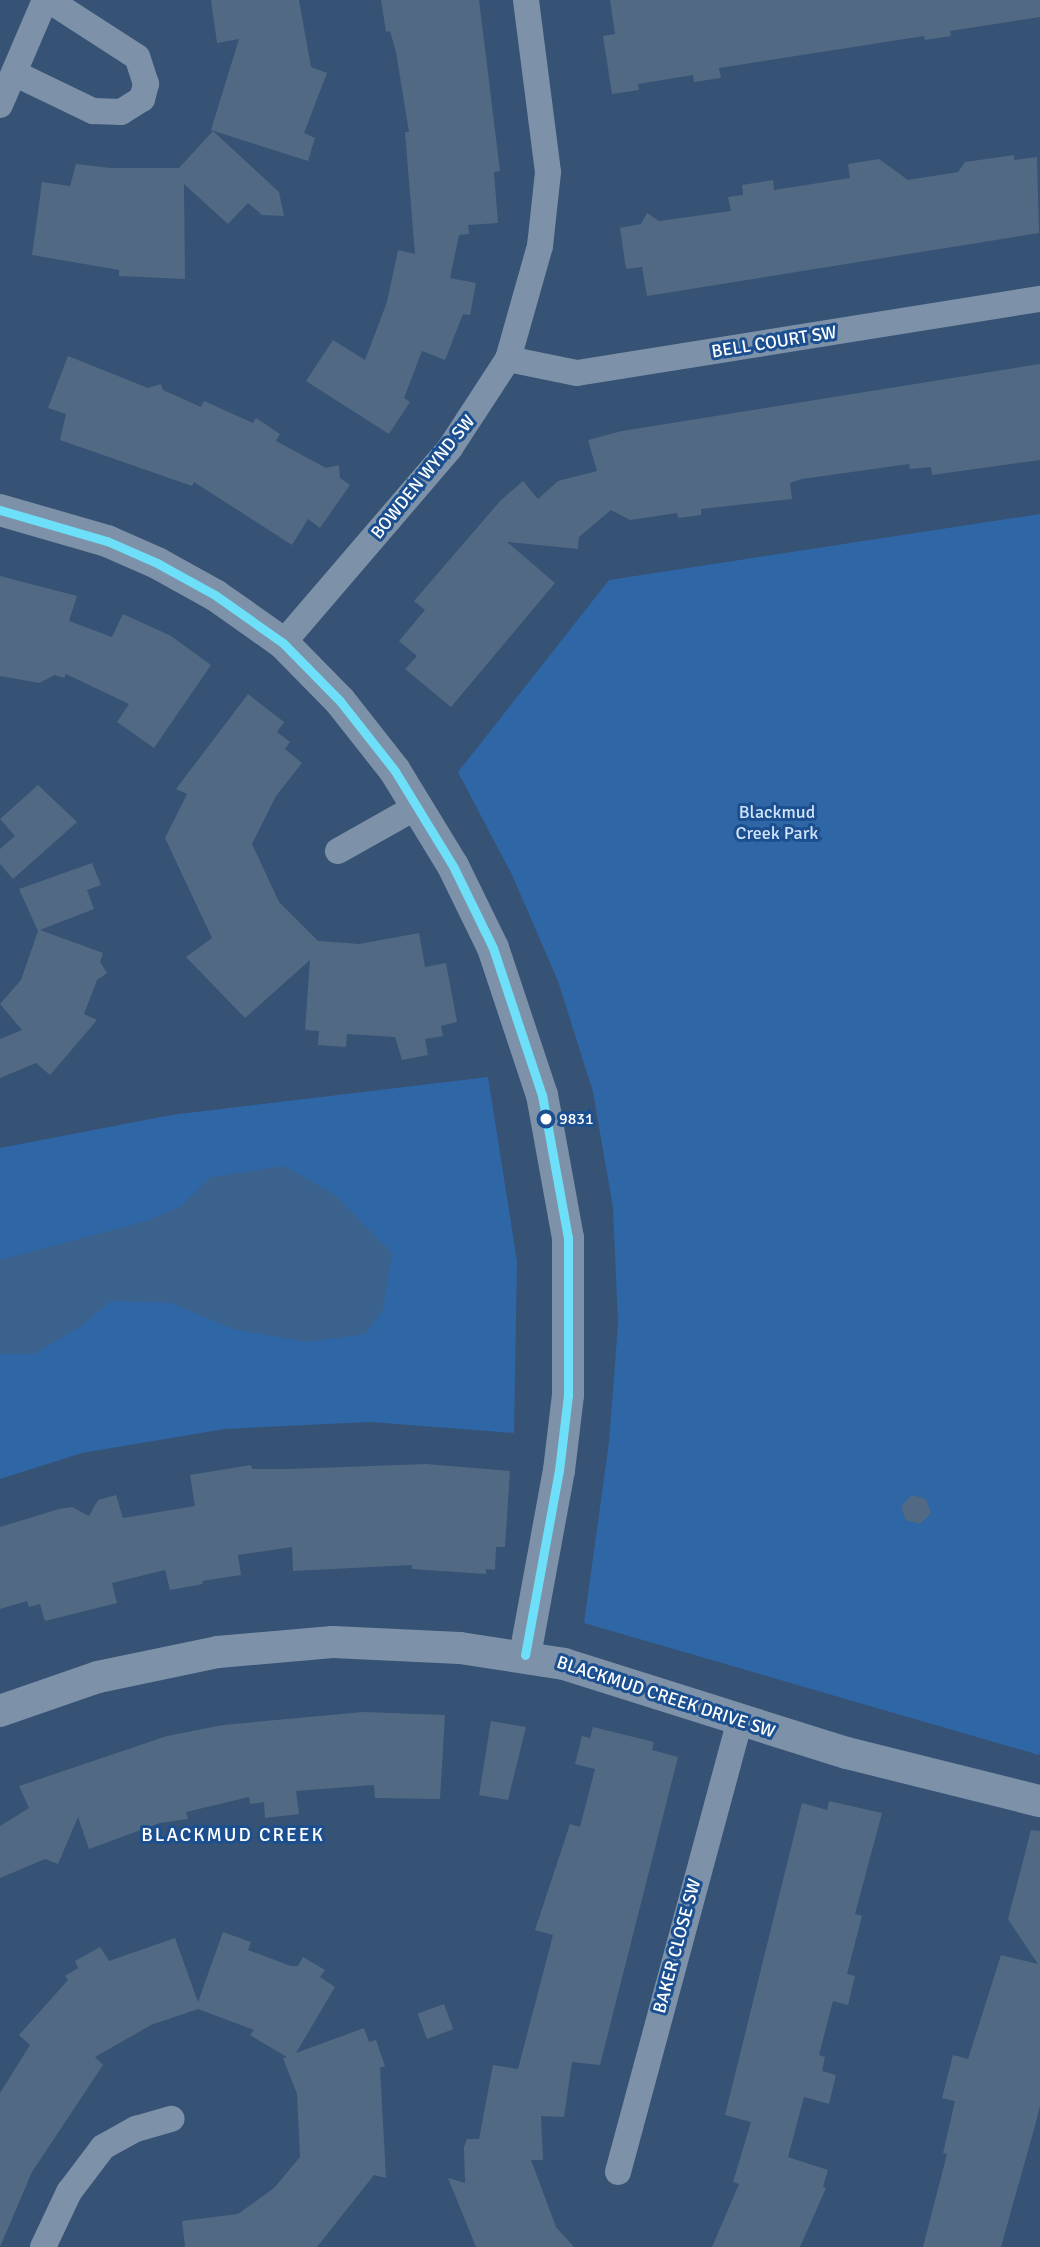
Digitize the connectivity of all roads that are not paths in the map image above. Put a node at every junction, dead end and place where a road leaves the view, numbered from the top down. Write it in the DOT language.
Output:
graph roads {
  1 [pos="47,0"];
  2 [pos="526,0"];
  3 [pos="14,73"];
  4 [pos="0,105"];
  5 [pos="1040,299"];
  6 [pos="508,359"];
  7 [pos="0,510"];
  8 [pos="283,643"];
  9 [pos="418,806"];
  10 [pos="338,852"];
  11 [pos="525,1655"];
  12 [pos="0,1711"];
  13 [pos="739,1721"];
  14 [pos="1040,1801"];
  15 [pos="172,2119"];
  16 [pos="618,2172"];
  17 [pos="43,2247"];
  1 -- 3 [label="street"];
  1 -- 3 [label="street"];
  2 -- 6 [label="street, BOWDEN WYND SW"];
  3 -- 4 [label="street"];
  5 -- 6 [label="street, BELL COURT SW"];
  6 -- 8 [label="street, BOWDEN WYND SW"];
  7 -- 8 [label="street"];
  8 -- 9 [label="street"];
  9 -- 10 [label="street"];
  9 -- 11 [label="street"];
  11 -- 12 [label="street, BLACKMUD CREEK DRIVE SW"];
  11 -- 13 [label="street, BLACKMUD CREEK DRIVE SW"];
  13 -- 14 [label="street, BLACKMUD CREEK DRIVE SW"];
  13 -- 16 [label="street, BAKER CLOSE SW"];
  15 -- 17 [label="street"];
}
